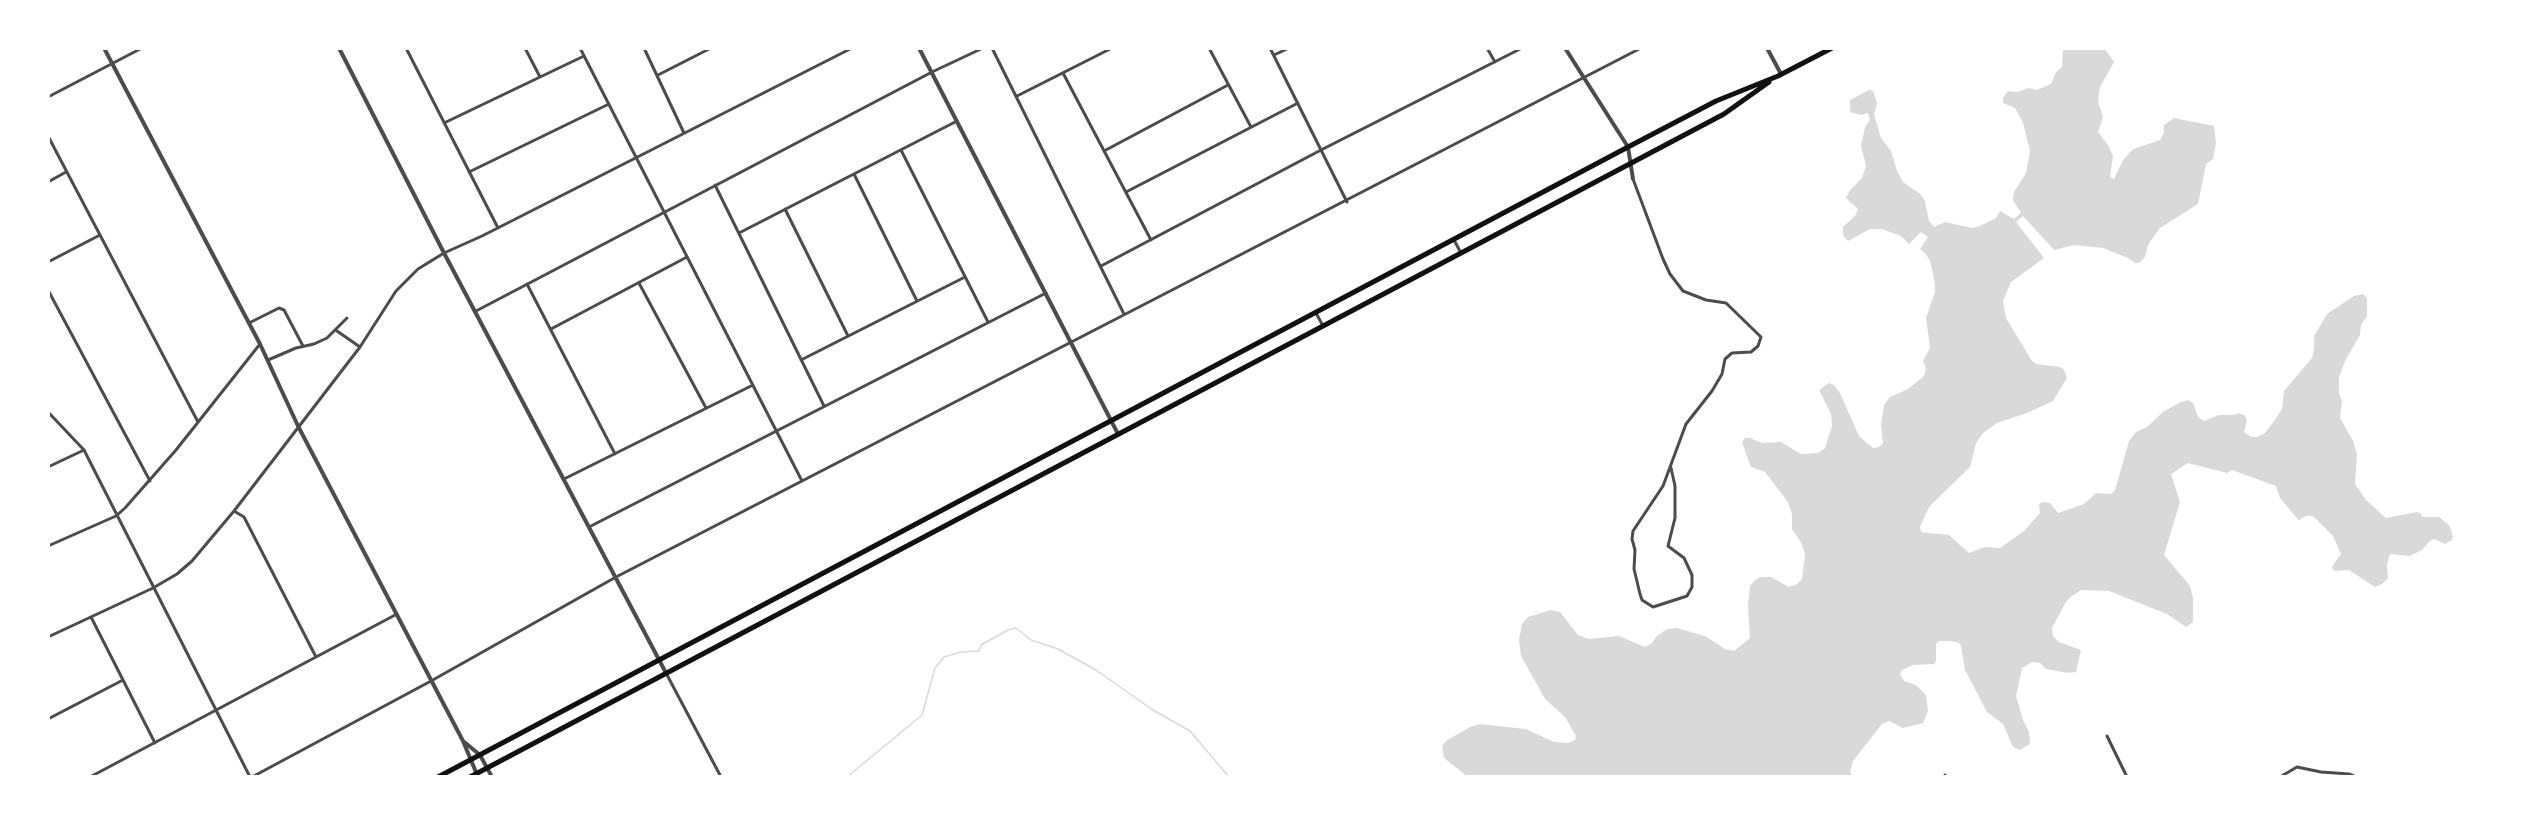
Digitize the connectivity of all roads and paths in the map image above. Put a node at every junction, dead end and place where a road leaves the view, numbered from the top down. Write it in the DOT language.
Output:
graph roads {
  1 [pos="104,48"];
  2 [pos="142,48"];
  3 [pos="339,48"];
  4 [pos="406,48"];
  5 [pos="525,48"];
  6 [pos="580,48"];
  7 [pos="644,48"];
  8 [pos="711,48"];
  9 [pos="852,48"];
  10 [pos="919,48"];
  11 [pos="983,48"];
  12 [pos="992,48"];
  13 [pos="1112,48"];
  14 [pos="1209,48"];
  15 [pos="1270,48"];
  16 [pos="1289,48"];
  17 [pos="1487,48"];
  18 [pos="1521,48"];
  19 [pos="1565,48"];
  20 [pos="1641,48"];
  21 [pos="1767,48"];
  22 [pos="1832,48"];
  23 [pos="1274,55"];
  24 [pos="584,56"];
  25 [pos="1495,62"];
  26 [pos="112,63"];
  27 [pos="932,72"];
  28 [pos="1063,73"];
  29 [pos="658,75"];
  30 [pos="1780,75"];
  31 [pos="540,77"];
  32 [pos="1585,78"];
  33 [pos="1228,85"];
  34 [pos="1016,96"];
  35 [pos="48,97"];
  36 [pos="1298,103"];
  37 [pos="609,104"];
  38 [pos="957,121"];
  39 [pos="444,123"];
  40 [pos="1251,127"];
  41 [pos="684,133"];
  42 [pos="48,136"];
  43 [pos="1628,147"];
  44 [pos="901,150"];
  45 [pos="1321,150"];
  46 [pos="1104,151"];
  47 [pos="636,157"];
  48 [pos="1630,163"];
  49 [pos="66,172"];
  50 [pos="469,172"];
  51 [pos="854,174"];
  52 [pos="1633,179"];
  53 [pos="48,182"];
  54 [pos="715,185"];
  55 [pos="1126,192"];
  56 [pos="1347,202"];
  57 [pos="785,209"];
  58 [pos="663,212"];
  59 [pos="498,228"];
  60 [pos="739,233"];
  61 [pos="100,235"];
  62 [pos="1151,240"];
  63 [pos="1454,240"];
  64 [pos="444,253"];
  65 [pos="1461,253"];
  66 [pos="687,257"];
  67 [pos="48,262"];
  68 [pos="1101,266"];
  69 [pos="965,277"];
  70 [pos="527,284"];
  71 [pos="639,284"];
  72 [pos="48,290"];
  73 [pos="1046,293"];
  74 [pos="917,301"];
  75 [pos="476,311"];
  76 [pos="1316,313"];
  77 [pos="1124,314"];
  78 [pos="347,318"];
  79 [pos="988,322"];
  80 [pos="249,323"];
  81 [pos="1323,326"];
  82 [pos="551,329"];
  83 [pos="337,330"];
  84 [pos="848,336"];
  85 [pos="1071,341"];
  86 [pos="260,344"];
  87 [pos="303,346"];
  88 [pos="360,347"];
  89 [pos="268,360"];
  90 [pos="801,360"];
  91 [pos="753,385"];
  92 [pos="824,406"];
  93 [pos="706,408"];
  94 [pos="48,411"];
  95 [pos="1112,422"];
  96 [pos="198,423"];
  97 [pos="298,426"];
  98 [pos="776,431"];
  99 [pos="1119,435"];
  100 [pos="84,450"];
  101 [pos="615,454"];
  102 [pos="48,467"];
  103 [pos="1671,468"];
  104 [pos="564,479"];
  105 [pos="150,481"];
  106 [pos="802,481"];
  107 [pos="234,511"];
  108 [pos="116,516"];
  109 [pos="589,526"];
  110 [pos="48,546"];
  111 [pos="616,577"];
  112 [pos="153,588"];
  113 [pos="398,614"];
  114 [pos="91,617"];
  115 [pos="48,637"];
  116 [pos="316,657"];
  117 [pos="659,660"];
  118 [pos="666,673"];
  119 [pos="123,680"];
  120 [pos="431,681"];
  121 [pos="216,710"];
  122 [pos="48,719"];
  123 [pos="2107,736"];
  124 [pos="463,741"];
  125 [pos="155,743"];
  126 [pos="480,754"];
  127 [pos="469,760"];
  128 [pos="487,768"];
  129 [pos="477,775"];
  130 [pos="90,777"];
  131 [pos="251,777"];
  132 [pos="438,777"];
  133 [pos="470,777"];
  134 [pos="492,777"];
  135 [pos="721,777"];
  136 [pos="2127,777"];
  137 [pos="2280,777"];
  138 [pos="2356,777"];
  1 -- 26 [label="street"];
  2 -- 26 [label="street"];
  3 -- 64 [label="street"];
  4 -- 39 [label="street"];
  5 -- 31 [label="street"];
  6 -- 24 [label="street"];
  7 -- 29 [label="street"];
  8 -- 29 [label="street"];
  9 -- 41 [label="street"];
  10 -- 27 [label="street"];
  11 -- 27 [label="street"];
  12 -- 34 [label="street"];
  13 -- 28 [label="street"];
  14 -- 33 [label="street"];
  15 -- 23 [label="street"];
  16 -- 23 [label="street"];
  17 -- 25 [label="street"];
  18 -- 25 [label="street"];
  19 -- 32 [label="street"];
  20 -- 32 [label="street"];
  21 -- 30 [label="street"];
  22 -- 30 [label="main road"];
  23 -- 36 [label="street"];
  24 -- 31 [label="street"];
  24 -- 37 [label="street"];
  25 -- 45 [label="street"];
  26 -- 35 [label="street"];
  26 -- 80 [label="street"];
  27 -- 38 [label="street"];
  27 -- 54 [label="street"];
  28 -- 34 [label="street"];
  28 -- 46 [label="street"];
  29 -- 41 [label="street"];
  30 -- 43 [label="main road"];
  30 -- 48 [label="main road"];
  31 -- 39 [label="street"];
  32 -- 43 [label="street"];
  32 -- 56 [label="street"];
  33 -- 40 [label="street"];
  33 -- 46 [label="street"];
  34 -- 68 [label="street"];
  36 -- 40 [label="street"];
  36 -- 45 [label="street"];
  37 -- 47 [label="street"];
  37 -- 50 [label="street"];
  38 -- 44 [label="street"];
  38 -- 73 [label="street"];
  39 -- 50 [label="street"];
  40 -- 55 [label="street"];
  41 -- 47 [label="street"];
  42 -- 49 [label="street"];
  43 -- 48 [label="street"];
  43 -- 63 [label="main road"];
  44 -- 51 [label="street"];
  44 -- 69 [label="street"];
  45 -- 56 [label="street"];
  45 -- 62 [label="street"];
  46 -- 55 [label="street"];
  47 -- 58 [label="street"];
  47 -- 59 [label="street"];
  48 -- 52 [label="street"];
  48 -- 65 [label="main road"];
  49 -- 53 [label="street"];
  49 -- 61 [label="street"];
  50 -- 59 [label="street"];
  51 -- 57 [label="street"];
  51 -- 74 [label="street"];
  52 -- 103 [label="street"];
  54 -- 58 [label="street"];
  54 -- 60 [label="street"];
  55 -- 62 [label="street"];
  56 -- 77 [label="street"];
  57 -- 60 [label="street"];
  57 -- 84 [label="street"];
  58 -- 66 [label="street"];
  58 -- 70 [label="street"];
  59 -- 64 [label="street"];
  60 -- 90 [label="street"];
  61 -- 67 [label="street"];
  61 -- 96 [label="street"];
  62 -- 68 [label="street"];
  63 -- 65 [label="street"];
  63 -- 76 [label="main road"];
  64 -- 75 [label="street"];
  64 -- 88 [label="street"];
  65 -- 81 [label="main road"];
  66 -- 71 [label="street"];
  66 -- 91 [label="street"];
  68 -- 77 [label="street"];
  69 -- 74 [label="street"];
  69 -- 79 [label="street"];
  70 -- 75 [label="street"];
  70 -- 82 [label="street"];
  71 -- 82 [label="street"];
  71 -- 93 [label="street"];
  72 -- 105 [label="street"];
  73 -- 79 [label="street"];
  73 -- 85 [label="street"];
  74 -- 84 [label="street"];
  75 -- 104 [label="street"];
  76 -- 81 [label="street"];
  76 -- 95 [label="main road"];
  77 -- 85 [label="street"];
  78 -- 83 [label="street"];
  79 -- 92 [label="street"];
  80 -- 86 [label="street"];
  80 -- 87 [label="street"];
  81 -- 99 [label="main road"];
  82 -- 101 [label="street"];
  83 -- 87 [label="street"];
  83 -- 88 [label="street"];
  84 -- 90 [label="street"];
  85 -- 95 [label="street"];
  85 -- 106 [label="street"];
  86 -- 89 [label="street"];
  86 -- 96 [label="street"];
  87 -- 89 [label="street"];
  88 -- 97 [label="street"];
  89 -- 97 [label="street"];
  90 -- 92 [label="street"];
  91 -- 93 [label="street"];
  91 -- 98 [label="street"];
  92 -- 98 [label="street"];
  93 -- 101 [label="street"];
  94 -- 100 [label="street"];
  95 -- 99 [label="street"];
  95 -- 117 [label="main road"];
  96 -- 105 [label="street"];
  97 -- 107 [label="street"];
  97 -- 113 [label="street"];
  98 -- 106 [label="street"];
  98 -- 109 [label="street"];
  99 -- 118 [label="main road"];
  100 -- 102 [label="street"];
  100 -- 108 [label="street"];
  101 -- 104 [label="street"];
  103 -- 103 [label="street"];
  104 -- 109 [label="street"];
  105 -- 108 [label="street"];
  106 -- 111 [label="street"];
  107 -- 112 [label="street"];
  107 -- 116 [label="street"];
  108 -- 110 [label="street"];
  108 -- 112 [label="street"];
  109 -- 111 [label="street"];
  111 -- 117 [label="street"];
  111 -- 120 [label="street"];
  112 -- 114 [label="street"];
  112 -- 121 [label="street"];
  113 -- 116 [label="street"];
  113 -- 120 [label="street"];
  114 -- 115 [label="street"];
  114 -- 119 [label="street"];
  116 -- 121 [label="street"];
  117 -- 118 [label="street"];
  117 -- 126 [label="main road"];
  118 -- 128 [label="main road"];
  118 -- 135 [label="street"];
  119 -- 122 [label="street"];
  119 -- 125 [label="street"];
  120 -- 124 [label="street"];
  120 -- 131 [label="street"];
  121 -- 125 [label="street"];
  121 -- 131 [label="street"];
  123 -- 136 [label="street"];
  124 -- 126 [label="street"];
  124 -- 127 [label="street"];
  125 -- 130 [label="street"];
  126 -- 127 [label="main road"];
  126 -- 128 [label="street"];
  127 -- 129 [label="street"];
  127 -- 132 [label="main road"];
  128 -- 129 [label="main road"];
  128 -- 134 [label="street"];
  129 -- 133 [label="main road"];
  137 -- 138 [label="street"];
}
